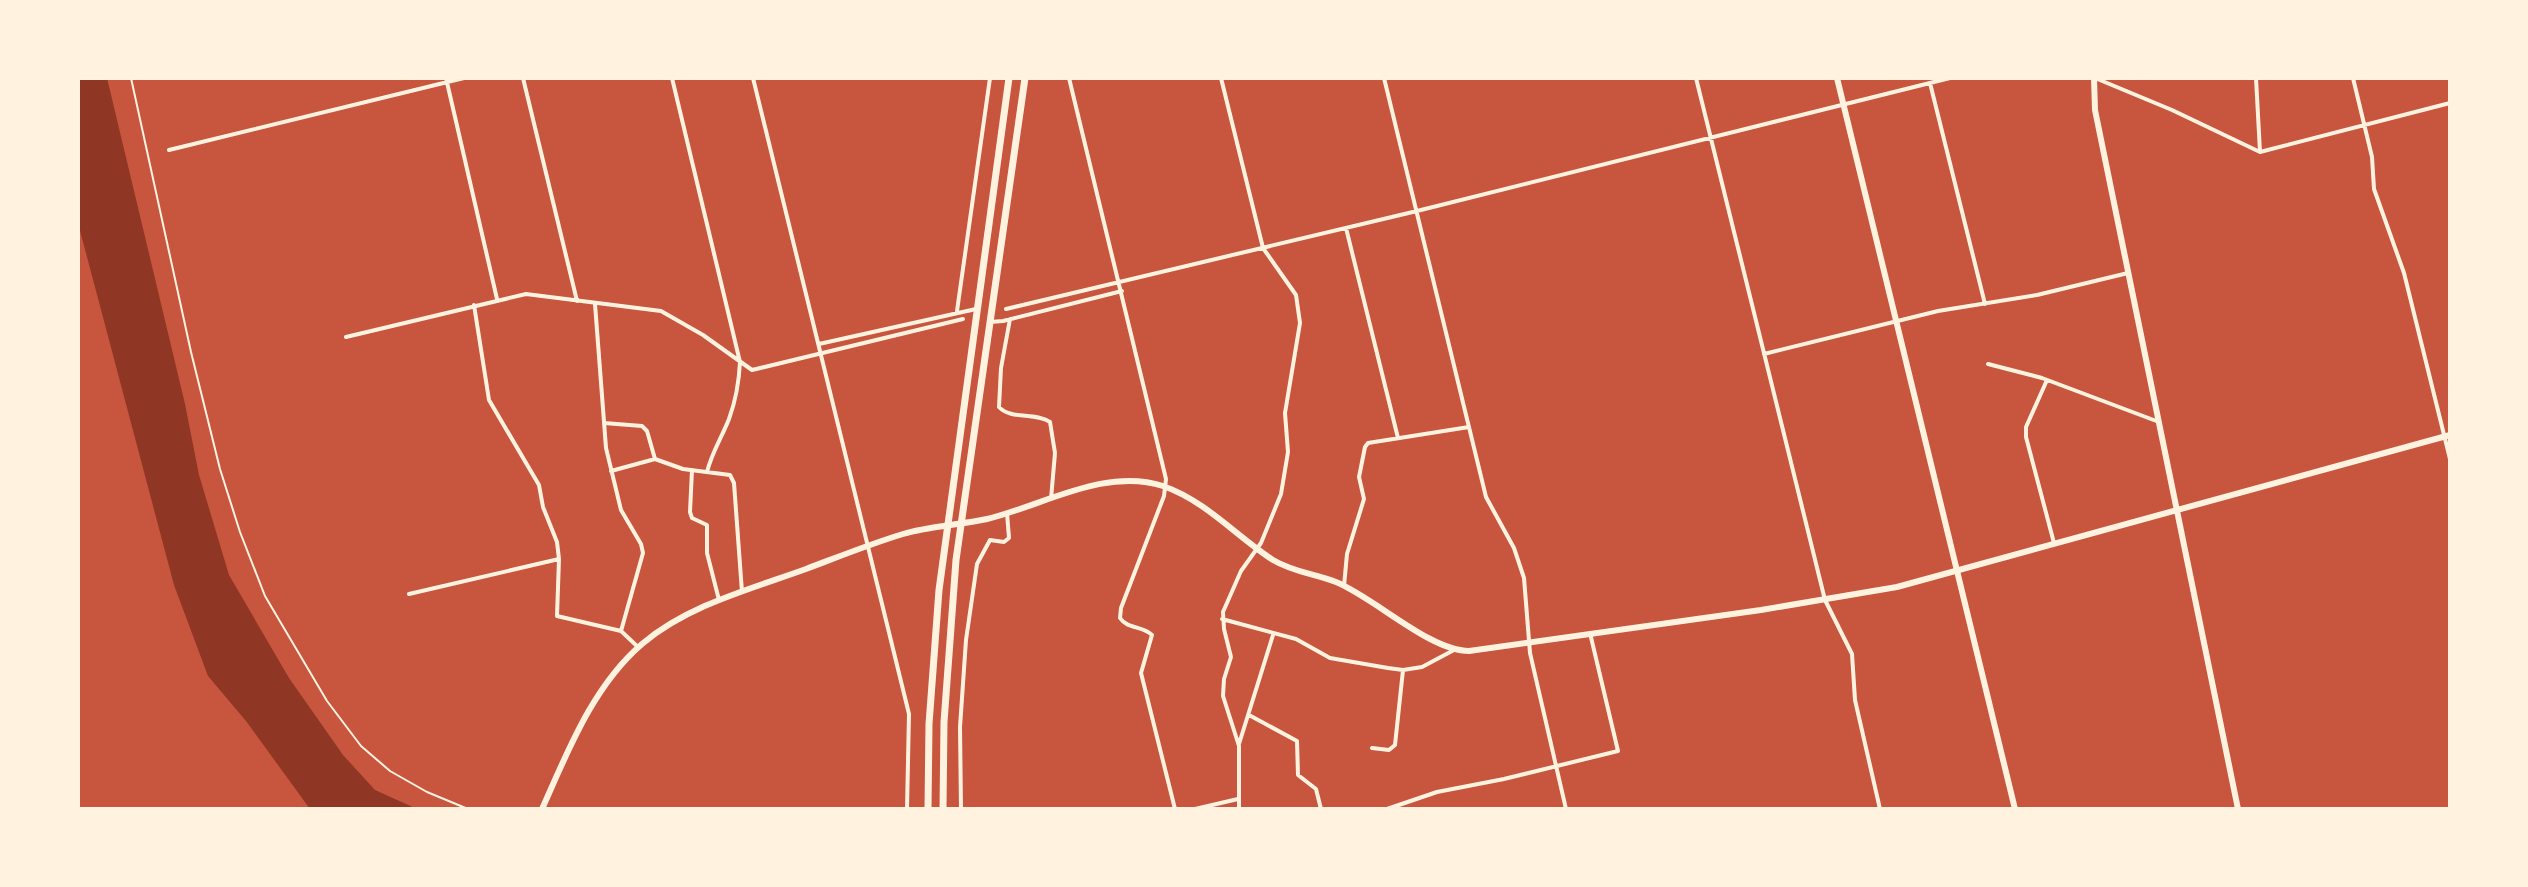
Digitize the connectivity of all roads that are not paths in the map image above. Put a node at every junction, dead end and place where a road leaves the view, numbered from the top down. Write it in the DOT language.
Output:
graph roads {
  1 [pos="464,78"];
  2 [pos="523,78"];
  3 [pos="672,78"];
  4 [pos="753,78"];
  5 [pos="990,78"];
  6 [pos="1009,78"];
  7 [pos="1025,78"];
  8 [pos="1069,78"];
  9 [pos="1221,78"];
  10 [pos="1384,78"];
  11 [pos="1696,78"];
  12 [pos="1837,78"];
  13 [pos="1950,78"];
  14 [pos="2094,78"];
  15 [pos="2256,78"];
  16 [pos="2353,78"];
  17 [pos="447,80"];
  18 [pos="1930,83"];
  19 [pos="2450,103"];
  20 [pos="1843,105"];
  21 [pos="2365,124"];
  22 [pos="1711,139"];
  23 [pos="169,150"];
  24 [pos="2260,152"];
  25 [pos="1417,211"];
  26 [pos="1346,228"];
  27 [pos="1263,248"];
  28 [pos="2128,273"];
  29 [pos="1119,281"];
  30 [pos="1122,291"];
  31 [pos="497,299"];
  32 [pos="577,301"];
  33 [pos="595,304"];
  34 [pos="1985,304"];
  35 [pos="474,305"];
  36 [pos="977,309"];
  37 [pos="1006,309"];
  38 [pos="957,311"];
  39 [pos="963,319"];
  40 [pos="1010,319"];
  41 [pos="990,322"];
  42 [pos="1896,322"];
  43 [pos="346,337"];
  44 [pos="819,344"];
  45 [pos="822,354"];
  46 [pos="1764,354"];
  47 [pos="740,362"];
  48 [pos="1988,364"];
  49 [pos="2047,380"];
  50 [pos="2159,422"];
  51 [pos="604,423"];
  52 [pos="1469,427"];
  53 [pos="2447,435"];
  54 [pos="1398,438"];
  55 [pos="655,459"];
  56 [pos="2450,459"];
  57 [pos="692,470"];
  58 [pos="611,471"];
  59 [pos="707,472"];
  60 [pos="1166,487"];
  61 [pos="1051,499"];
  62 [pos="2176,511"];
  63 [pos="1007,513"];
  64 [pos="961,524"];
  65 [pos="947,526"];
  66 [pos="2054,543"];
  67 [pos="869,546"];
  68 [pos="1257,548"];
  69 [pos="559,559"];
  70 [pos="1957,572"];
  71 [pos="1344,586"];
  72 [pos="742,592"];
  73 [pos="409,594"];
  74 [pos="719,600"];
  75 [pos="1825,600"];
  76 [pos="1222,619"];
  77 [pos="621,631"];
  78 [pos="1590,633"];
  79 [pos="1273,635"];
  80 [pos="1529,643"];
  81 [pos="638,648"];
  82 [pos="1454,650"];
  83 [pos="1403,670"];
  84 [pos="1249,715"];
  85 [pos="1239,746"];
  86 [pos="1372,748"];
  87 [pos="1556,767"];
  88 [pos="1238,799"];
  89 [pos="542,809"];
  90 [pos="907,809"];
  91 [pos="928,809"];
  92 [pos="943,809"];
  93 [pos="961,809"];
  94 [pos="1175,809"];
  95 [pos="1195,809"];
  96 [pos="1239,809"];
  97 [pos="1321,809"];
  98 [pos="1387,809"];
  99 [pos="1566,809"];
  100 [pos="1880,809"];
  101 [pos="2015,809"];
  102 [pos="2238,809"];
  1 -- 17 [label="street"];
  2 -- 32 [label="street"];
  3 -- 47 [label="street"];
  4 -- 44 [label="street"];
  5 -- 38 [label="street"];
  6 -- 36 [label="highway"];
  7 -- 41 [label="highway"];
  8 -- 29 [label="street"];
  9 -- 27 [label="street"];
  10 -- 25 [label="street"];
  11 -- 22 [label="street"];
  12 -- 20 [label="main road"];
  13 -- 18 [label="street"];
  14 -- 24 [label="street"];
  14 -- 28 [label="main road"];
  15 -- 24 [label="street"];
  16 -- 21 [label="street"];
  17 -- 23 [label="street"];
  17 -- 31 [label="street"];
  18 -- 20 [label="street"];
  18 -- 34 [label="street"];
  19 -- 21 [label="street"];
  20 -- 22 [label="street"];
  20 -- 42 [label="main road"];
  21 -- 24 [label="street"];
  21 -- 53 [label="street"];
  22 -- 25 [label="street"];
  22 -- 46 [label="street"];
  25 -- 26 [label="street"];
  25 -- 52 [label="street"];
  26 -- 27 [label="street"];
  26 -- 54 [label="street"];
  27 -- 29 [label="street"];
  27 -- 68 [label="street"];
  28 -- 34 [label="street"];
  28 -- 50 [label="main road"];
  29 -- 30 [label="street"];
  29 -- 37 [label="street"];
  30 -- 40 [label="street"];
  30 -- 60 [label="street"];
  31 -- 32 [label="street"];
  31 -- 35 [label="street"];
  32 -- 33 [label="street"];
  33 -- 47 [label="street"];
  33 -- 51 [label="street"];
  34 -- 42 [label="street"];
  35 -- 43 [label="street"];
  35 -- 69 [label="street"];
  36 -- 38 [label="street"];
  36 -- 65 [label="highway"];
  38 -- 44 [label="street"];
  39 -- 45 [label="street"];
  40 -- 41 [label="street"];
  40 -- 61 [label="street"];
  41 -- 64 [label="highway"];
  42 -- 46 [label="street"];
  42 -- 70 [label="main road"];
  44 -- 45 [label="street"];
  45 -- 47 [label="street"];
  45 -- 67 [label="street"];
  46 -- 75 [label="street"];
  47 -- 59 [label="street"];
  48 -- 49 [label="street"];
  49 -- 50 [label="street"];
  49 -- 66 [label="street"];
  50 -- 62 [label="main road"];
  51 -- 55 [label="street"];
  51 -- 58 [label="street"];
  52 -- 54 [label="street"];
  52 -- 80 [label="street"];
  53 -- 56 [label="street"];
  53 -- 62 [label="main road"];
  54 -- 71 [label="street"];
  55 -- 57 [label="street"];
  55 -- 58 [label="street"];
  57 -- 59 [label="street"];
  57 -- 74 [label="street"];
  58 -- 77 [label="street"];
  59 -- 72 [label="street"];
  60 -- 61 [label="main road"];
  60 -- 68 [label="main road"];
  60 -- 94 [label="street"];
  61 -- 63 [label="main road"];
  62 -- 66 [label="main road"];
  62 -- 102 [label="main road"];
  63 -- 64 [label="main road"];
  63 -- 93 [label="street"];
  64 -- 65 [label="main road"];
  64 -- 92 [label="highway"];
  65 -- 67 [label="main road"];
  65 -- 91 [label="highway"];
  66 -- 70 [label="main road"];
  67 -- 72 [label="main road"];
  67 -- 90 [label="street"];
  68 -- 71 [label="main road"];
  68 -- 76 [label="street"];
  69 -- 73 [label="street"];
  69 -- 77 [label="street"];
  70 -- 75 [label="main road"];
  70 -- 101 [label="main road"];
  71 -- 82 [label="main road"];
  72 -- 74 [label="main road"];
  74 -- 81 [label="main road"];
  75 -- 78 [label="main road"];
  75 -- 100 [label="street"];
  76 -- 79 [label="street"];
  76 -- 85 [label="street"];
  77 -- 81 [label="street"];
  78 -- 80 [label="main road"];
  78 -- 87 [label="street"];
  79 -- 83 [label="street"];
  79 -- 84 [label="street"];
  80 -- 82 [label="main road"];
  80 -- 87 [label="street"];
  81 -- 89 [label="main road"];
  82 -- 83 [label="street"];
  83 -- 86 [label="street"];
  84 -- 85 [label="street"];
  84 -- 97 [label="street"];
  85 -- 88 [label="street"];
  87 -- 98 [label="street"];
  87 -- 99 [label="street"];
  88 -- 95 [label="street"];
  88 -- 96 [label="street"];
}
